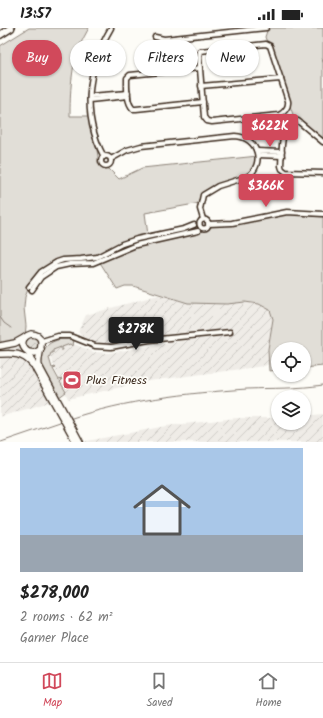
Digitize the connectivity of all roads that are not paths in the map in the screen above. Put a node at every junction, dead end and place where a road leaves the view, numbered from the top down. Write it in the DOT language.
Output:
graph roads {
  1 [pos="11,28"];
  2 [pos="111,28"];
  3 [pos="266,28"];
  4 [pos="221,30"];
  5 [pos="0,35"];
  6 [pos="155,37"];
  7 [pos="200,68"];
  8 [pos="281,79"];
  9 [pos="202,86"];
  10 [pos="128,94"];
  11 [pos="90,98"];
  12 [pos="203,102"];
  13 [pos="323,142"];
  14 [pos="257,153"];
  15 [pos="282,154"];
  16 [pos="104,157"];
  17 [pos="110,159"];
  18 [pos="323,173"];
  19 [pos="323,214"];
  20 [pos="203,219"];
  21 [pos="208,224"];
  22 [pos="194,225"];
  23 [pos="198,231"];
  24 [pos="230,332"];
  25 [pos="24,338"];
  26 [pos="42,342"];
  27 [pos="0,346"];
  28 [pos="41,349"];
  29 [pos="27,352"];
  30 [pos="0,354"];
  31 [pos="36,370"];
  32 [pos="55,400"];
  33 [pos="77,440"];
  1 -- 5 [label="highway"];
  2 -- 11 [label="street"];
  3 -- 4 [label="street"];
  4 -- 6 [label="street"];
  7 -- 8 [label="street"];
  7 -- 9 [label="street"];
  7 -- 10 [label="street"];
  8 -- 9 [label="street"];
  8 -- 12 [label="street"];
  9 -- 12 [label="street"];
  10 -- 11 [label="street"];
  10 -- 12 [label="street"];
  11 -- 16 [label="street"];
  13 -- 15 [label="street"];
  14 -- 15 [label="street"];
  14 -- 17 [label="street"];
  14 -- 20 [label="street"];
  15 -- 18 [label="street"];
  16 -- 17 [label="street"];
  16 -- 17 [label="street"];
  19 -- 21 [label="street"];
  20 -- 21 [label="street"];
  20 -- 21 [label="street"];
  22 -- 23 [label="street"];
  24 -- 26 [label="street"];
  25 -- 26 [label="main road"];
  25 -- 27 [label="main road"];
  25 -- 29 [label="main road"];
  26 -- 28 [label="main road"];
  28 -- 29 [label="main road"];
  28 -- 32 [label="main road"];
  29 -- 30 [label="main road"];
  29 -- 31 [label="main road"];
  30 -- 31 [label="main road"];
  31 -- 32 [label="main road"];
  32 -- 33 [label="main road"];
}
